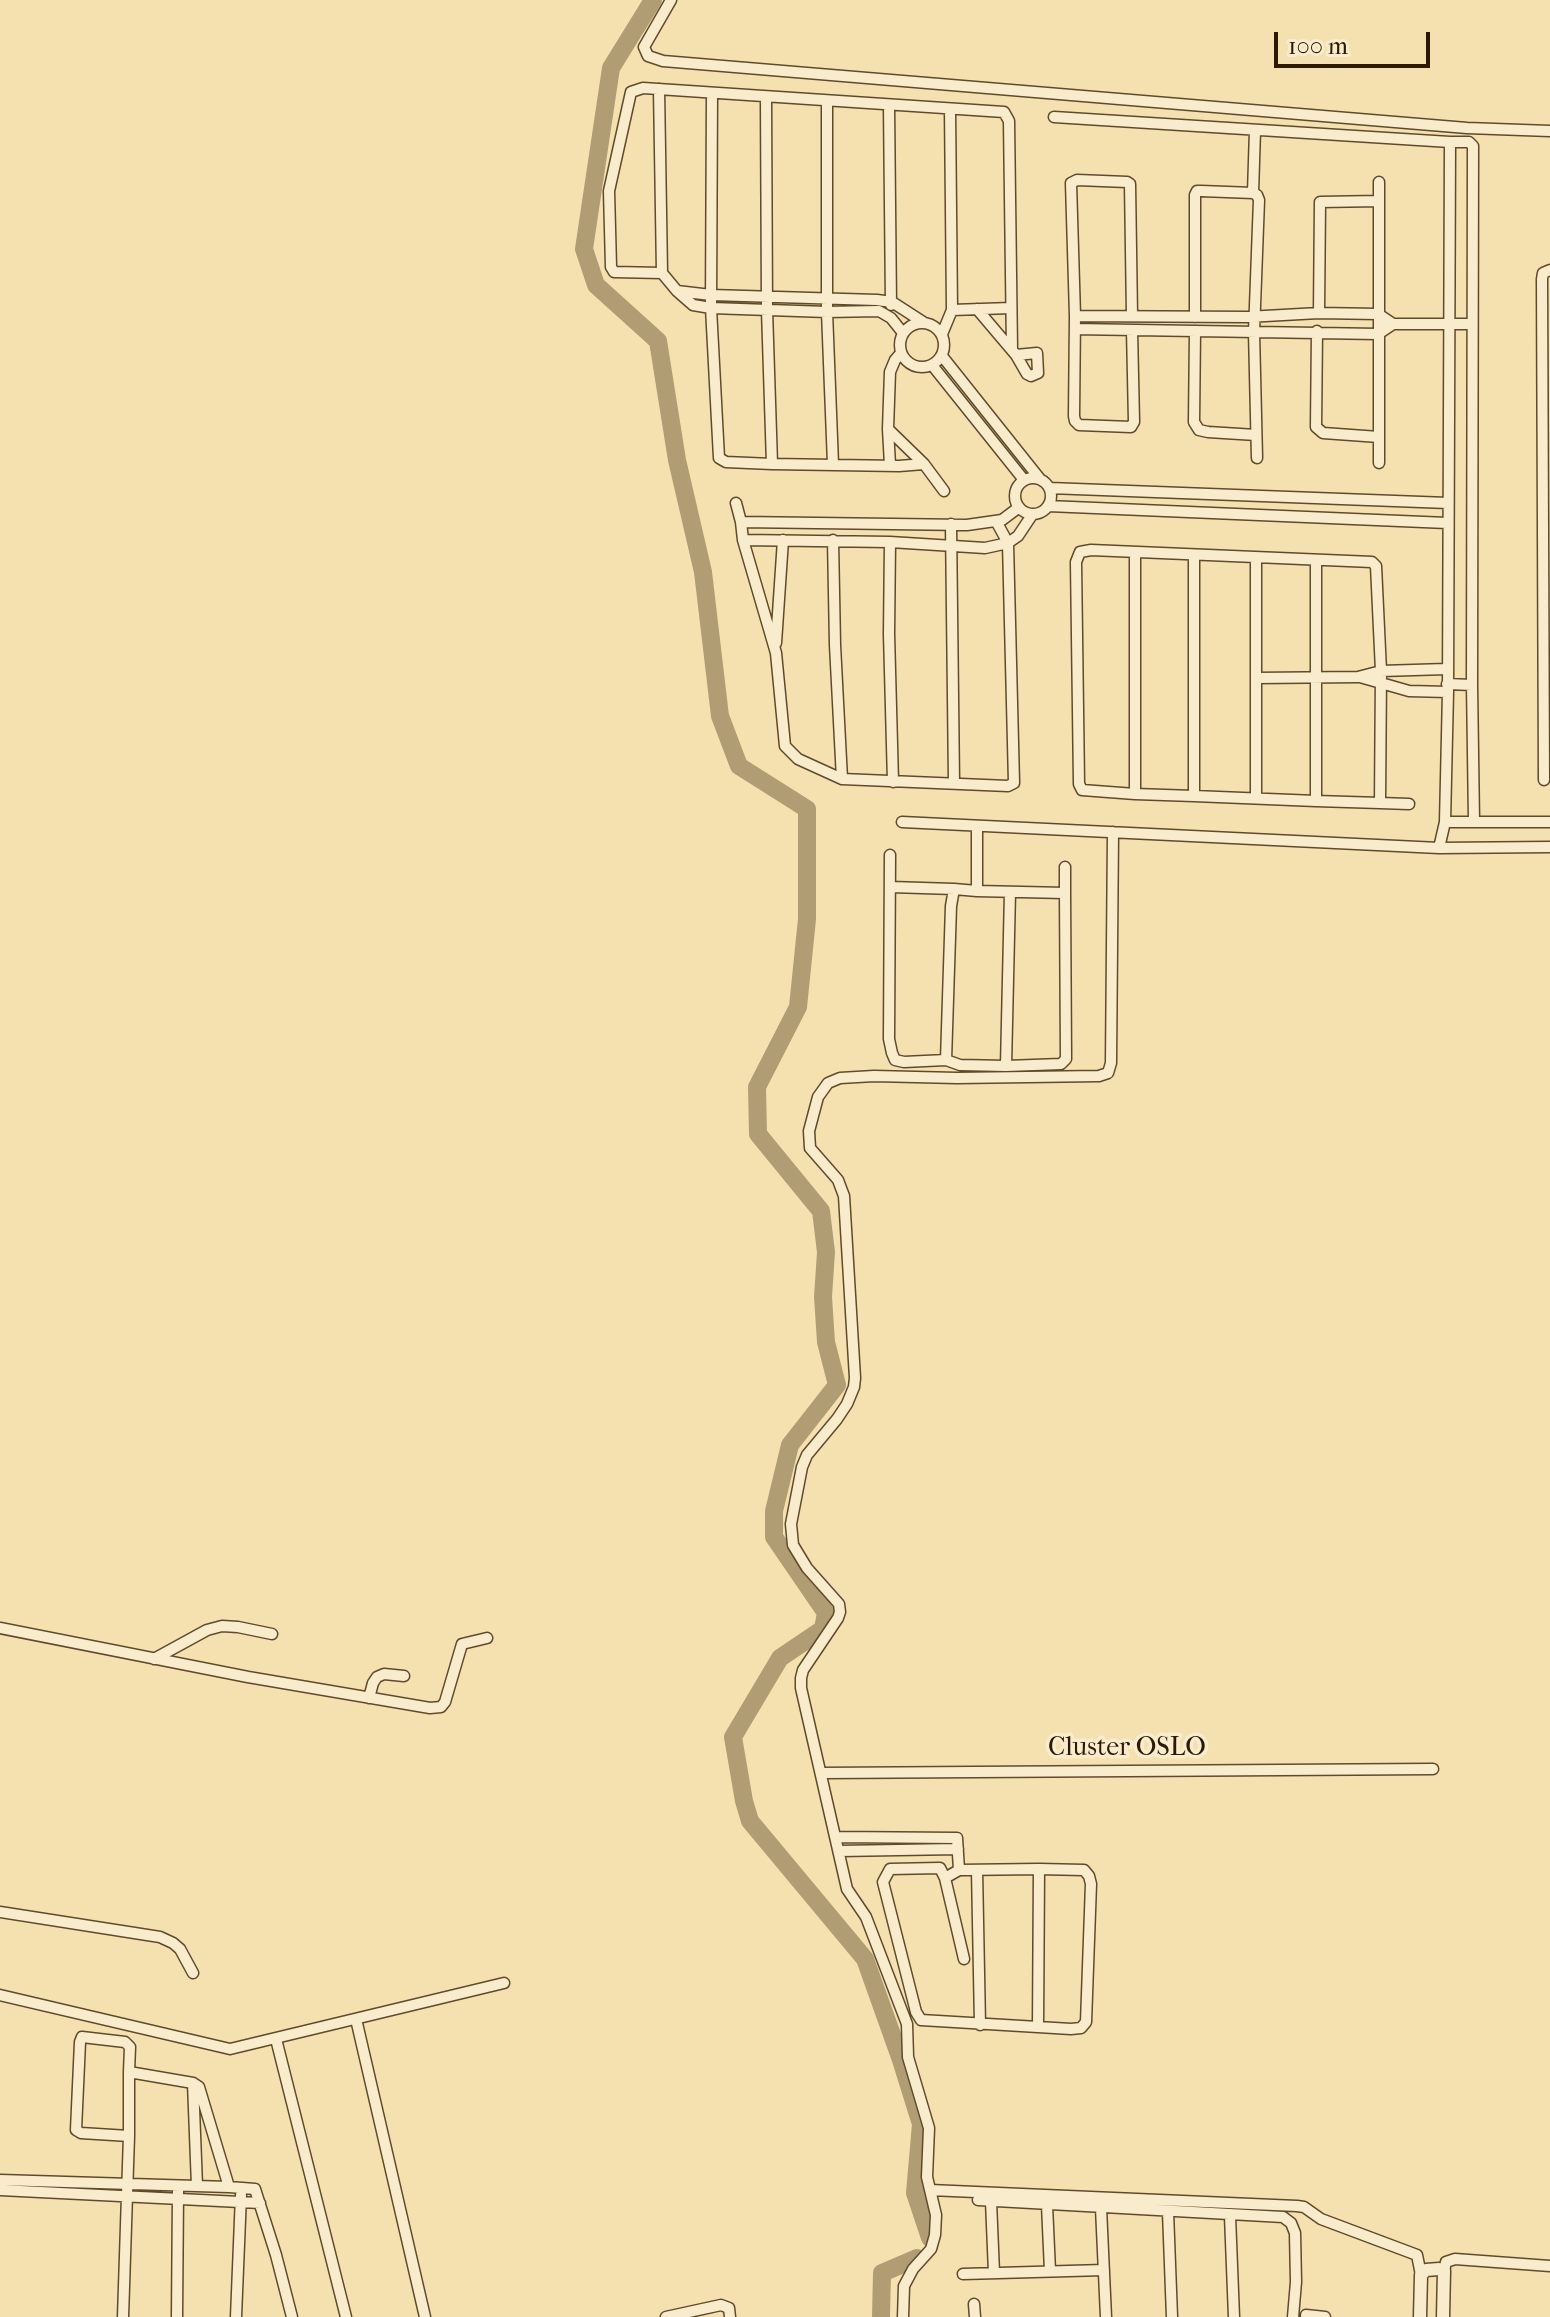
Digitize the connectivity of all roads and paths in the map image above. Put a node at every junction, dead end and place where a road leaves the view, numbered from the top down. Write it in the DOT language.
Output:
graph roads {
  1 [pos="671,0"];
  2 [pos="659,89"];
  3 [pos="712,93"];
  4 [pos="766,98"];
  5 [pos="827,101"];
  6 [pos="889,105"];
  7 [pos="950,109"];
  8 [pos="1054,117"];
  9 [pos="1255,130"];
  10 [pos="1550,131"];
  11 [pos="1450,142"];
  12 [pos="1379,182"];
  13 [pos="1253,193"];
  14 [pos="1379,201"];
  15 [pos="1550,270"];
  16 [pos="662,273"];
  17 [pos="677,291"];
  18 [pos="711,295"];
  19 [pos="767,297"];
  20 [pos="827,299"];
  21 [pos="892,302"];
  22 [pos="711,308"];
  23 [pos="1011,308"];
  24 [pos="977,309"];
  25 [pos="767,310"];
  26 [pos="952,310"];
  27 [pos="827,312"];
  28 [pos="1319,313"];
  29 [pos="886,314"];
  30 [pos="1378,314"];
  31 [pos="1075,316"];
  32 [pos="1132,316"];
  33 [pos="1165,316"];
  34 [pos="1195,317"];
  35 [pos="1255,317"];
  36 [pos="923,322"];
  37 [pos="1393,324"];
  38 [pos="1450,324"];
  39 [pos="1472,324"];
  40 [pos="1075,329"];
  41 [pos="1132,330"];
  42 [pos="1166,331"];
  43 [pos="1195,331"];
  44 [pos="1317,331"];
  45 [pos="1254,332"];
  46 [pos="903,333"];
  47 [pos="942,334"];
  48 [pos="1378,334"];
  49 [pos="901,353"];
  50 [pos="942,356"];
  51 [pos="932,365"];
  52 [pos="888,429"];
  53 [pos="1256,435"];
  54 [pos="1379,437"];
  55 [pos="1257,458"];
  56 [pos="1379,463"];
  57 [pos="772,464"];
  58 [pos="833,464"];
  59 [pos="924,464"];
  60 [pos="890,465"];
  61 [pos="1546,470"];
  62 [pos="1040,479"];
  63 [pos="1024,480"];
  64 [pos="1049,488"];
  65 [pos="944,491"];
  66 [pos="736,503"];
  67 [pos="1448,503"];
  68 [pos="1048,506"];
  69 [pos="1018,508"];
  70 [pos="1032,515"];
  71 [pos="996,521"];
  72 [pos="741,522"];
  73 [pos="804,522"];
  74 [pos="860,523"];
  75 [pos="1447,523"];
  76 [pos="951,524"];
  77 [pos="743,540"];
  78 [pos="783,540"];
  79 [pos="804,540"];
  80 [pos="833,540"];
  81 [pos="861,541"];
  82 [pos="890,542"];
  83 [pos="1008,543"];
  84 [pos="950,544"];
  85 [pos="1135,553"];
  86 [pos="1194,556"];
  87 [pos="1256,558"];
  88 [pos="1316,561"];
  89 [pos="776,653"];
  90 [pos="1446,669"];
  91 [pos="1381,671"];
  92 [pos="1415,671"];
  93 [pos="1316,675"];
  94 [pos="1358,677"];
  95 [pos="1256,678"];
  96 [pos="1381,684"];
  97 [pos="1472,685"];
  98 [pos="1447,688"];
  99 [pos="1416,691"];
  100 [pos="1547,750"];
  101 [pos="842,779"];
  102 [pos="1544,780"];
  103 [pos="893,782"];
  104 [pos="954,783"];
  105 [pos="1135,794"];
  106 [pos="1194,796"];
  107 [pos="1256,798"];
  108 [pos="1316,801"];
  109 [pos="1380,803"];
  110 [pos="1409,804"];
  111 [pos="1474,821"];
  112 [pos="902,822"];
  113 [pos="1445,822"];
  114 [pos="1550,822"];
  115 [pos="977,826"];
  116 [pos="1113,832"];
  117 [pos="1550,847"];
  118 [pos="1439,848"];
  119 [pos="890,855"];
  120 [pos="1065,867"];
  121 [pos="891,887"];
  122 [pos="954,889"];
  123 [pos="977,891"];
  124 [pos="1010,892"];
  125 [pos="1065,893"];
  126 [pos="946,1060"];
  127 [pos="1006,1066"];
  128 [pos="0,1628"];
  129 [pos="272,1634"];
  130 [pos="487,1638"];
  131 [pos="154,1659"];
  132 [pos="404,1676"];
  133 [pos="369,1698"];
  134 [pos="1433,1769"];
  135 [pos="822,1773"];
  136 [pos="836,1837"];
  137 [pos="957,1844"];
  138 [pos="839,1851"];
  139 [pos="1039,1869"];
  140 [pos="959,1870"];
  141 [pos="977,1870"];
  142 [pos="945,1878"];
  143 [pos="0,1912"];
  144 [pos="964,1959"];
  145 [pos="193,1973"];
  146 [pos="504,1983"];
  147 [pos="0,1995"];
  148 [pos="356,2019"];
  149 [pos="980,2025"];
  150 [pos="1038,2027"];
  151 [pos="276,2039"];
  152 [pos="129,2072"];
  153 [pos="193,2083"];
  154 [pos="129,2136"];
  155 [pos="0,2180"];
  156 [pos="178,2185"];
  157 [pos="197,2186"];
  158 [pos="235,2187"];
  159 [pos="0,2190"];
  160 [pos="127,2190"];
  161 [pos="930,2190"];
  162 [pos="178,2198"];
  163 [pos="978,2200"];
  164 [pos="240,2201"];
  165 [pos="991,2201"];
  166 [pos="260,2203"];
  167 [pos="1047,2205"];
  168 [pos="1101,2208"];
  169 [pos="1168,2212"];
  170 [pos="1230,2216"];
  171 [pos="1417,2255"];
  172 [pos="1550,2266"];
  173 [pos="1444,2269"];
  174 [pos="1104,2270"];
  175 [pos="1050,2271"];
  176 [pos="994,2273"];
  177 [pos="963,2274"];
  178 [pos="1421,2275"];
  179 [pos="974,2304"];
  180 [pos="1306,2315"];
  181 [pos="123,2317"];
  182 [pos="177,2317"];
  183 [pos="236,2317"];
  184 [pos="292,2317"];
  185 [pos="346,2317"];
  186 [pos="425,2317"];
  187 [pos="667,2317"];
  188 [pos="730,2317"];
  189 [pos="903,2317"];
  190 [pos="975,2317"];
  191 [pos="1106,2317"];
  192 [pos="1172,2317"];
  193 [pos="1234,2317"];
  194 [pos="1293,2317"];
  195 [pos="1325,2317"];
  196 [pos="1420,2317"];
  197 [pos="1443,2317"];
  1 -- 10 [label="street"];
  2 -- 3 [label="street"];
  2 -- 16 [label="street"];
  2 -- 16 [label="street"];
  3 -- 4 [label="street"];
  3 -- 18 [label="street"];
  4 -- 5 [label="street"];
  4 -- 19 [label="street"];
  5 -- 6 [label="street"];
  5 -- 20 [label="street"];
  6 -- 7 [label="street"];
  6 -- 21 [label="street"];
  7 -- 23 [label="street"];
  7 -- 26 [label="street"];
  8 -- 9 [label="street"];
  9 -- 11 [label="street"];
  9 -- 13 [label="street"];
  11 -- 38 [label="street"];
  11 -- 39 [label="street"];
  12 -- 14 [label="street"];
  13 -- 34 [label="street"];
  13 -- 35 [label="street"];
  14 -- 28 [label="street"];
  14 -- 30 [label="street"];
  15 -- 61 [label="street"];
  16 -- 17 [label="street"];
  17 -- 18 [label="street"];
  17 -- 22 [label="street"];
  18 -- 19 [label="street"];
  18 -- 22 [label="street"];
  19 -- 20 [label="street"];
  19 -- 25 [label="street"];
  20 -- 21 [label="street"];
  20 -- 27 [label="street"];
  21 -- 29 [label="street"];
  21 -- 36 [label="street"];
  22 -- 25 [label="street"];
  22 -- 57 [label="street"];
  23 -- 24 [label="street"];
  23 -- 24 [label="street"];
  24 -- 26 [label="street"];
  25 -- 27 [label="street"];
  25 -- 57 [label="street"];
  26 -- 47 [label="street"];
  27 -- 29 [label="street"];
  27 -- 58 [label="street"];
  28 -- 30 [label="street"];
  28 -- 35 [label="street"];
  29 -- 46 [label="street"];
  30 -- 37 [label="street"];
  30 -- 48 [label="street"];
  31 -- 32 [label="street"];
  31 -- 32 [label="street"];
  31 -- 40 [label="street"];
  32 -- 33 [label="street"];
  33 -- 34 [label="street"];
  33 -- 42 [label="street"];
  34 -- 35 [label="street"];
  35 -- 45 [label="street"];
  36 -- 46 [label="street"];
  36 -- 47 [label="street"];
  37 -- 38 [label="street"];
  37 -- 48 [label="street"];
  38 -- 39 [label="street"];
  38 -- 67 [label="street"];
  39 -- 97 [label="street"];
  40 -- 41 [label="street"];
  40 -- 41 [label="street"];
  41 -- 42 [label="street"];
  42 -- 43 [label="street"];
  43 -- 45 [label="street"];
  43 -- 53 [label="street"];
  44 -- 45 [label="street"];
  44 -- 48 [label="street"];
  44 -- 54 [label="street"];
  45 -- 53 [label="street"];
  46 -- 49 [label="street"];
  47 -- 50 [label="street"];
  48 -- 54 [label="street"];
  49 -- 51 [label="street"];
  49 -- 52 [label="street"];
  50 -- 51 [label="street"];
  50 -- 62 [label="street"];
  51 -- 63 [label="street"];
  52 -- 59 [label="street"];
  52 -- 60 [label="street"];
  53 -- 55 [label="street"];
  54 -- 56 [label="street"];
  57 -- 58 [label="street"];
  58 -- 60 [label="street"];
  59 -- 60 [label="street"];
  59 -- 65 [label="street"];
  61 -- 100 [label="street"];
  62 -- 63 [label="street"];
  62 -- 64 [label="street"];
  63 -- 69 [label="street"];
  64 -- 67 [label="street"];
  64 -- 68 [label="street"];
  66 -- 72 [label="street"];
  67 -- 75 [label="street"];
  68 -- 70 [label="street"];
  68 -- 75 [label="street"];
  69 -- 70 [label="street"];
  69 -- 71 [label="street"];
  70 -- 83 [label="street"];
  71 -- 76 [label="street"];
  71 -- 83 [label="street"];
  72 -- 73 [label="street"];
  72 -- 77 [label="street"];
  73 -- 74 [label="street"];
  73 -- 79 [label="street"];
  74 -- 76 [label="street"];
  74 -- 81 [label="street"];
  75 -- 90 [label="street"];
  76 -- 84 [label="street"];
  77 -- 78 [label="street"];
  77 -- 89 [label="street"];
  78 -- 79 [label="street"];
  78 -- 89 [label="street"];
  79 -- 80 [label="street"];
  80 -- 81 [label="street"];
  80 -- 101 [label="street"];
  81 -- 82 [label="street"];
  82 -- 84 [label="street"];
  82 -- 103 [label="street"];
  83 -- 84 [label="street"];
  83 -- 104 [label="street"];
  84 -- 104 [label="street"];
  85 -- 86 [label="street"];
  85 -- 105 [label="street"];
  85 -- 105 [label="street"];
  86 -- 87 [label="street"];
  86 -- 106 [label="street"];
  87 -- 88 [label="street"];
  87 -- 95 [label="street"];
  88 -- 91 [label="street"];
  88 -- 93 [label="street"];
  89 -- 101 [label="street"];
  90 -- 92 [label="street"];
  90 -- 98 [label="street"];
  91 -- 92 [label="street"];
  91 -- 94 [label="street"];
  91 -- 96 [label="street"];
  92 -- 99 [label="street"];
  93 -- 94 [label="street"];
  93 -- 95 [label="street"];
  93 -- 108 [label="street"];
  94 -- 96 [label="street"];
  95 -- 107 [label="street"];
  96 -- 99 [label="street"];
  96 -- 109 [label="street"];
  97 -- 98 [label="street"];
  97 -- 111 [label="street"];
  98 -- 99 [label="street"];
  98 -- 113 [label="street"];
  100 -- 102 [label="street"];
  101 -- 103 [label="street"];
  103 -- 104 [label="street"];
  105 -- 106 [label="street"];
  106 -- 107 [label="street"];
  107 -- 108 [label="street"];
  108 -- 109 [label="street"];
  109 -- 110 [label="street"];
  111 -- 113 [label="street"];
  111 -- 114 [label="street"];
  112 -- 115 [label="street"];
  113 -- 118 [label="street"];
  115 -- 116 [label="street"];
  115 -- 123 [label="street"];
  116 -- 118 [label="street"];
  116 -- 135 [label="street"];
  117 -- 118 [label="street"];
  119 -- 121 [label="street"];
  120 -- 125 [label="street"];
  121 -- 122 [label="street"];
  121 -- 126 [label="street"];
  122 -- 123 [label="street"];
  122 -- 126 [label="street"];
  123 -- 124 [label="street"];
  124 -- 125 [label="street"];
  124 -- 127 [label="street"];
  125 -- 127 [label="street"];
  126 -- 127 [label="street"];
  128 -- 131 [label="street"];
  129 -- 131 [label="street"];
  130 -- 133 [label="street"];
  131 -- 133 [label="street"];
  132 -- 133 [label="street"];
  134 -- 135 [label="street, Cluster OSLO"];
  135 -- 136 [label="street"];
  136 -- 137 [label="street"];
  136 -- 138 [label="street"];
  137 -- 138 [label="street"];
  137 -- 140 [label="street"];
  138 -- 161 [label="street"];
  139 -- 141 [label="street"];
  139 -- 150 [label="street"];
  139 -- 150 [label="street"];
  140 -- 141 [label="street"];
  140 -- 142 [label="street"];
  141 -- 149 [label="street"];
  142 -- 144 [label="street"];
  142 -- 149 [label="street"];
  143 -- 145 [label="street"];
  146 -- 148 [label="street"];
  147 -- 151 [label="street"];
  148 -- 151 [label="street"];
  148 -- 186 [label="street"];
  149 -- 150 [label="street"];
  151 -- 185 [label="street"];
  152 -- 153 [label="street"];
  152 -- 154 [label="street"];
  152 -- 154 [label="street"];
  153 -- 157 [label="street"];
  153 -- 158 [label="street"];
  154 -- 160 [label="street"];
  155 -- 160 [label="street"];
  156 -- 157 [label="street"];
  156 -- 160 [label="street"];
  156 -- 162 [label="street"];
  157 -- 158 [label="street"];
  158 -- 164 [label="street"];
  158 -- 166 [label="street"];
  159 -- 160 [label="street"];
  160 -- 162 [label="street"];
  160 -- 181 [label="street"];
  161 -- 171 [label="street"];
  161 -- 189 [label="street"];
  162 -- 164 [label="street"];
  162 -- 182 [label="street"];
  163 -- 165 [label="street"];
  164 -- 166 [label="street"];
  164 -- 183 [label="street"];
  165 -- 167 [label="street"];
  165 -- 176 [label="street"];
  166 -- 184 [label="street"];
  167 -- 168 [label="street"];
  167 -- 175 [label="street"];
  168 -- 169 [label="street"];
  168 -- 174 [label="street"];
  169 -- 170 [label="street"];
  169 -- 192 [label="street"];
  170 -- 193 [label="street"];
  170 -- 194 [label="street"];
  171 -- 173 [label="street"];
  171 -- 178 [label="street"];
  172 -- 173 [label="street"];
  173 -- 178 [label="street"];
  173 -- 197 [label="street"];
  174 -- 175 [label="street"];
  174 -- 191 [label="street"];
  175 -- 176 [label="street"];
  176 -- 177 [label="street"];
  178 -- 196 [label="street"];
  179 -- 190 [label="street"];
  180 -- 195 [label="street"];
  187 -- 188 [label="street"];
}
